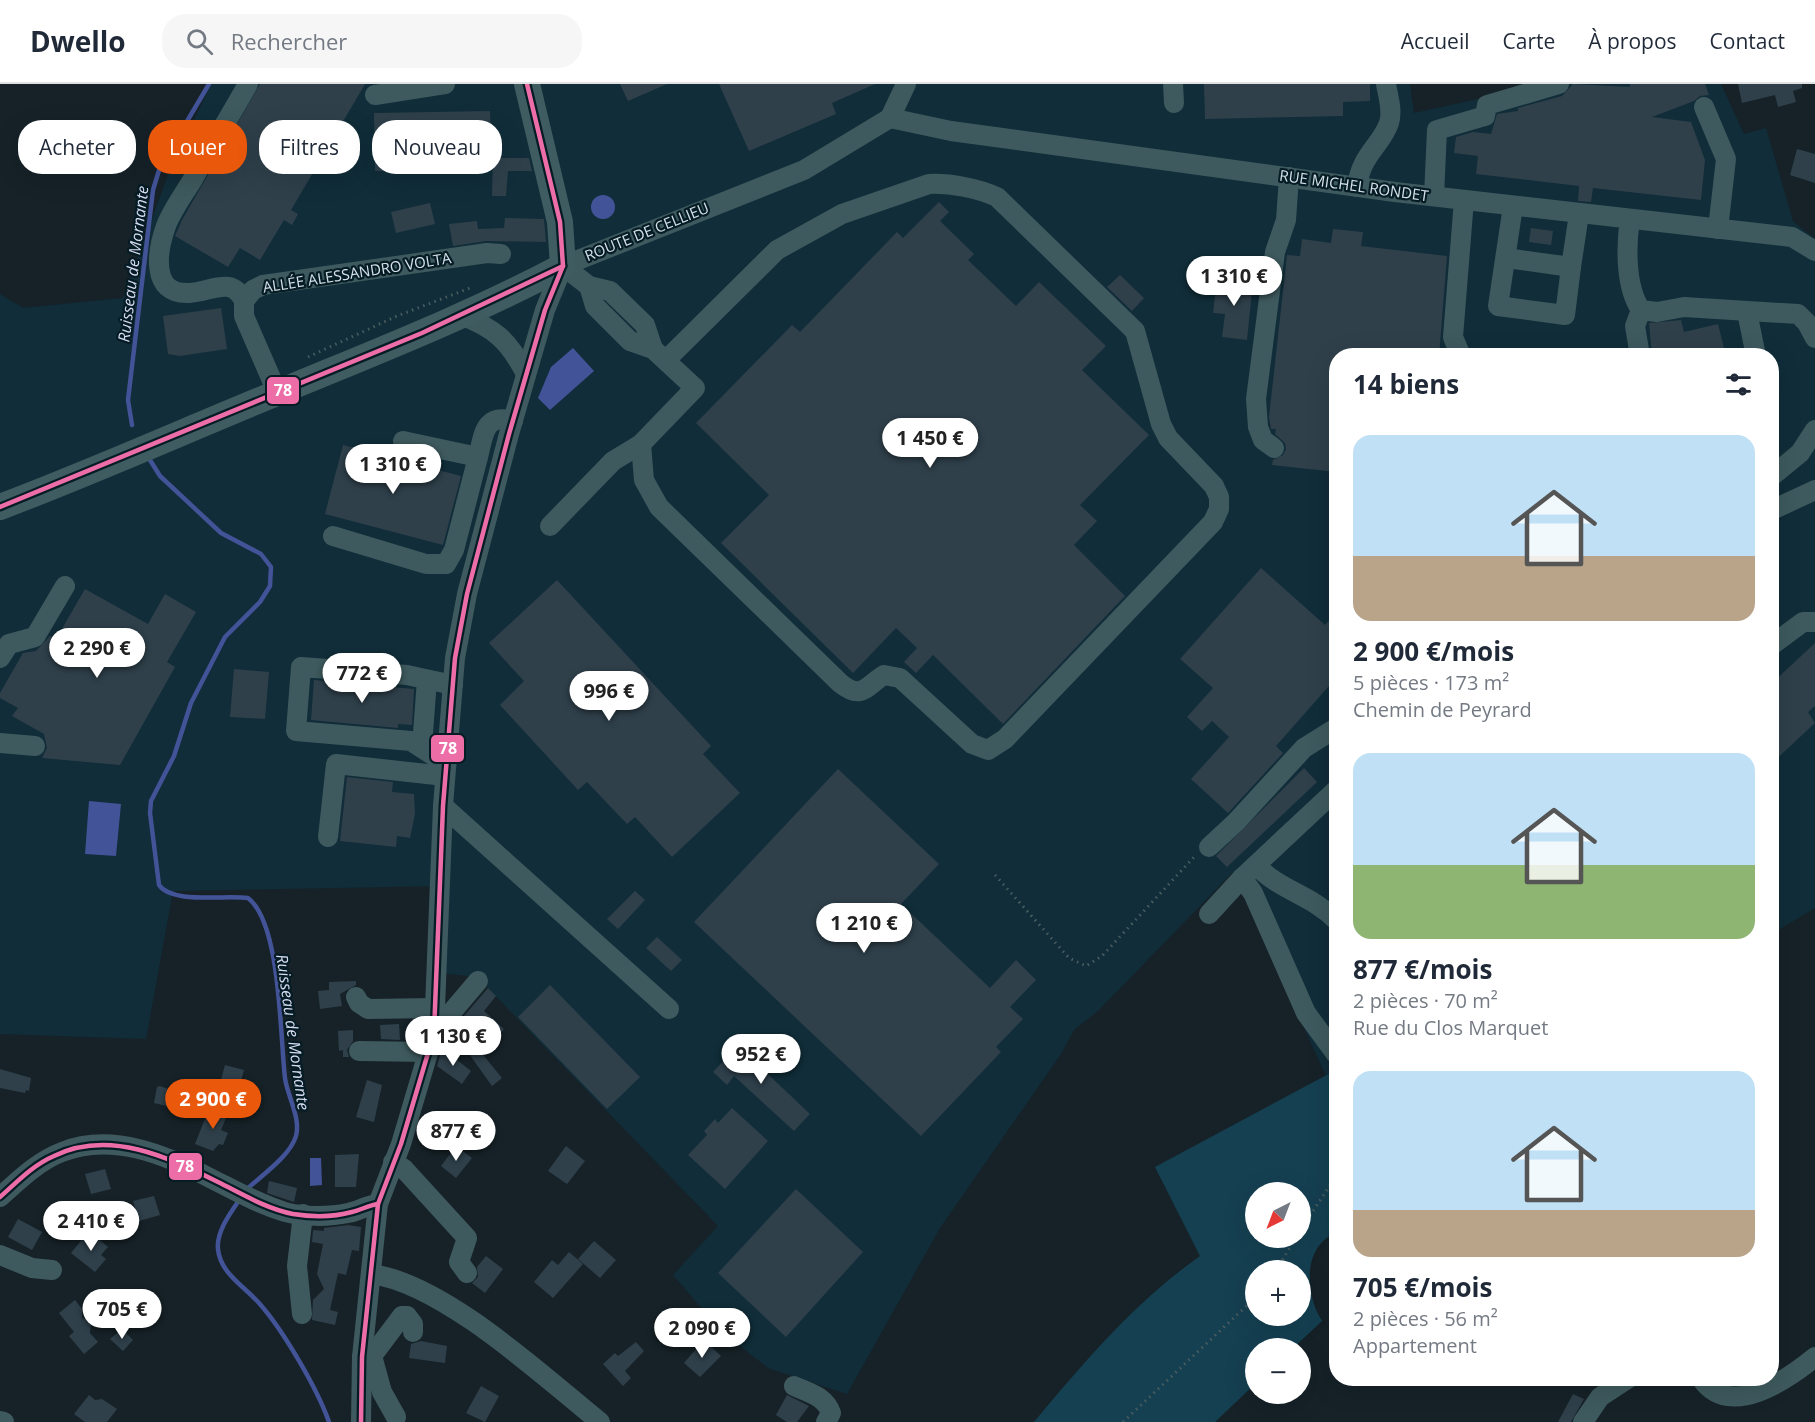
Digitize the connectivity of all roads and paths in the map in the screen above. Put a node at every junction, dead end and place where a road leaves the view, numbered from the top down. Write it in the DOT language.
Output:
graph roads {
  1 [pos="248,84"];
  2 [pos="445,84"];
  3 [pos="527,84"];
  4 [pos="906,84"];
  5 [pos="1386,84"];
  6 [pos="1559,84"];
  7 [pos="375,95"];
  8 [pos="1704,107"];
  9 [pos="890,118"];
  10 [pos="1289,177"];
  11 [pos="1357,187"];
  12 [pos="1434,196"];
  13 [pos="1464,200"];
  14 [pos="1513,206"];
  15 [pos="1579,214"];
  16 [pos="1630,219"];
  17 [pos="1718,229"];
  18 [pos="1815,251"];
  19 [pos="501,254"];
  20 [pos="1506,258"];
  21 [pos="563,266"];
  22 [pos="1571,267"];
  23 [pos="479,285"];
  24 [pos="244,301"];
  25 [pos="1641,310"];
  26 [pos="1747,312"];
  27 [pos="460,315"];
  28 [pos="1815,338"];
  29 [pos="1458,348"];
  30 [pos="1639,348"];
  31 [pos="1754,348"];
  32 [pos="660,354"];
  33 [pos="305,358"];
  34 [pos="526,374"];
  35 [pos="277,392"];
  36 [pos="513,421"];
  37 [pos="1815,430"];
  38 [pos="403,441"];
  39 [pos="641,444"];
  40 [pos="1274,448"];
  41 [pos="478,457"];
  42 [pos="1779,470"];
  43 [pos="1815,490"];
  44 [pos="0,507"];
  45 [pos="1779,507"];
  46 [pos="550,526"];
  47 [pos="333,536"];
  48 [pos="65,586"];
  49 [pos="1815,622"];
  50 [pos="1779,640"];
  51 [pos="0,658"];
  52 [pos="427,680"];
  53 [pos="453,685"];
  54 [pos="1329,732"];
  55 [pos="0,743"];
  56 [pos="35,746"];
  57 [pos="422,746"];
  58 [pos="446,767"];
  59 [pos="1329,797"];
  60 [pos="443,806"];
  61 [pos="328,837"];
  62 [pos="1209,847"];
  63 [pos="1249,872"];
  64 [pos="995,875"];
  65 [pos="1329,913"];
  66 [pos="1209,914"];
  67 [pos="478,981"];
  68 [pos="356,997"];
  69 [pos="436,1008"];
  70 [pos="669,1009"];
  71 [pos="431,1043"];
  72 [pos="1329,1045"];
  73 [pos="359,1052"];
  74 [pos="393,1162"];
  75 [pos="1329,1187"];
  76 [pos="0,1197"];
  77 [pos="378,1204"];
  78 [pos="303,1214"];
  79 [pos="1311,1214"];
  80 [pos="0,1255"];
  81 [pos="52,1270"];
  82 [pos="467,1273"];
  83 [pos="371,1274"];
  84 [pos="1245,1307"];
  85 [pos="302,1314"];
  86 [pos="413,1332"];
  87 [pos="367,1356"];
  88 [pos="1815,1357"];
  89 [pos="1779,1383"];
  90 [pos="794,1386"];
  91 [pos="1617,1386"];
  92 [pos="1708,1386"];
  93 [pos="1772,1386"];
  94 [pos="396,1417"];
  95 [pos="361,1422"];
  96 [pos="600,1422"];
  97 [pos="826,1422"];
  98 [pos="1123,1422"];
  99 [pos="1583,1422"];
  1 -- 24 [label="street"];
  2 -- 7 [label="street"];
  3 -- 21 [label="main road"];
  4 -- 9 [label="street"];
  5 -- 11 [label="street"];
  6 -- 12 [label="street"];
  8 -- 17 [label="street"];
  9 -- 10 [label="street, RUE MICHEL RONDET"];
  9 -- 21 [label="street, ROUTE DE CELLIEU"];
  10 -- 11 [label="street, RUE MICHEL RONDET"];
  10 -- 40 [label="street"];
  11 -- 12 [label="street, RUE MICHEL RONDET"];
  12 -- 13 [label="street, RUE MICHEL RONDET"];
  13 -- 14 [label="street, RUE MICHEL RONDET"];
  13 -- 29 [label="street"];
  14 -- 15 [label="street, RUE MICHEL RONDET"];
  14 -- 20 [label="street"];
  15 -- 16 [label="street, RUE MICHEL RONDET"];
  15 -- 22 [label="street"];
  16 -- 17 [label="street, RUE MICHEL RONDET"];
  16 -- 25 [label="street"];
  17 -- 18 [label="street, RUE MICHEL RONDET"];
  19 -- 24 [label="street, ALLÉE ALESSANDRO VOLTA"];
  20 -- 22 [label="street"];
  20 -- 22 [label="street"];
  21 -- 27 [label="main road, ROUTE DE CELLIEU"];
  21 -- 32 [label="street"];
  21 -- 34 [label="street"];
  23 -- 33 [label="path"];
  24 -- 35 [label="street, ALLÉE ALESSANDRO VOLTA"];
  25 -- 26 [label="street"];
  25 -- 30 [label="street"];
  26 -- 28 [label="street"];
  26 -- 31 [label="street"];
  27 -- 34 [label="street"];
  27 -- 35 [label="main road, ROUTE DE CELLIEU"];
  32 -- 39 [label="street"];
  32 -- 39 [label="street"];
  34 -- 36 [label="street"];
  35 -- 44 [label="main road, ROUTE DE CELLIEU"];
  36 -- 41 [label="street"];
  36 -- 53 [label="street"];
  37 -- 42 [label="street"];
  38 -- 41 [label="street"];
  39 -- 46 [label="street"];
  41 -- 47 [label="street"];
  43 -- 45 [label="street"];
  48 -- 51 [label="street"];
  49 -- 50 [label="street"];
  52 -- 53 [label="street"];
  52 -- 57 [label="street"];
  52 -- 57 [label="street"];
  53 -- 58 [label="street"];
  54 -- 62 [label="street"];
  55 -- 56 [label="street"];
  57 -- 58 [label="street"];
  58 -- 60 [label="street"];
  58 -- 61 [label="street"];
  59 -- 63 [label="street"];
  60 -- 69 [label="street"];
  60 -- 70 [label="street"];
  62 -- 64 [label="path"];
  63 -- 65 [label="street"];
  63 -- 66 [label="street"];
  63 -- 72 [label="street"];
  67 -- 71 [label="street"];
  68 -- 69 [label="street"];
  69 -- 71 [label="street"];
  71 -- 73 [label="street"];
  71 -- 74 [label="street"];
  74 -- 77 [label="street"];
  74 -- 82 [label="street"];
  75 -- 79 [label="path"];
  76 -- 78 [label="street"];
  77 -- 78 [label="street"];
  77 -- 83 [label="street"];
  78 -- 85 [label="street"];
  80 -- 81 [label="street"];
  83 -- 87 [label="street"];
  83 -- 96 [label="street"];
  84 -- 98 [label="path"];
  86 -- 87 [label="street"];
  87 -- 94 [label="street"];
  87 -- 95 [label="street"];
  88 -- 89 [label="street"];
  90 -- 97 [label="street"];
  91 -- 99 [label="street"];
  92 -- 93 [label="street"];
}
